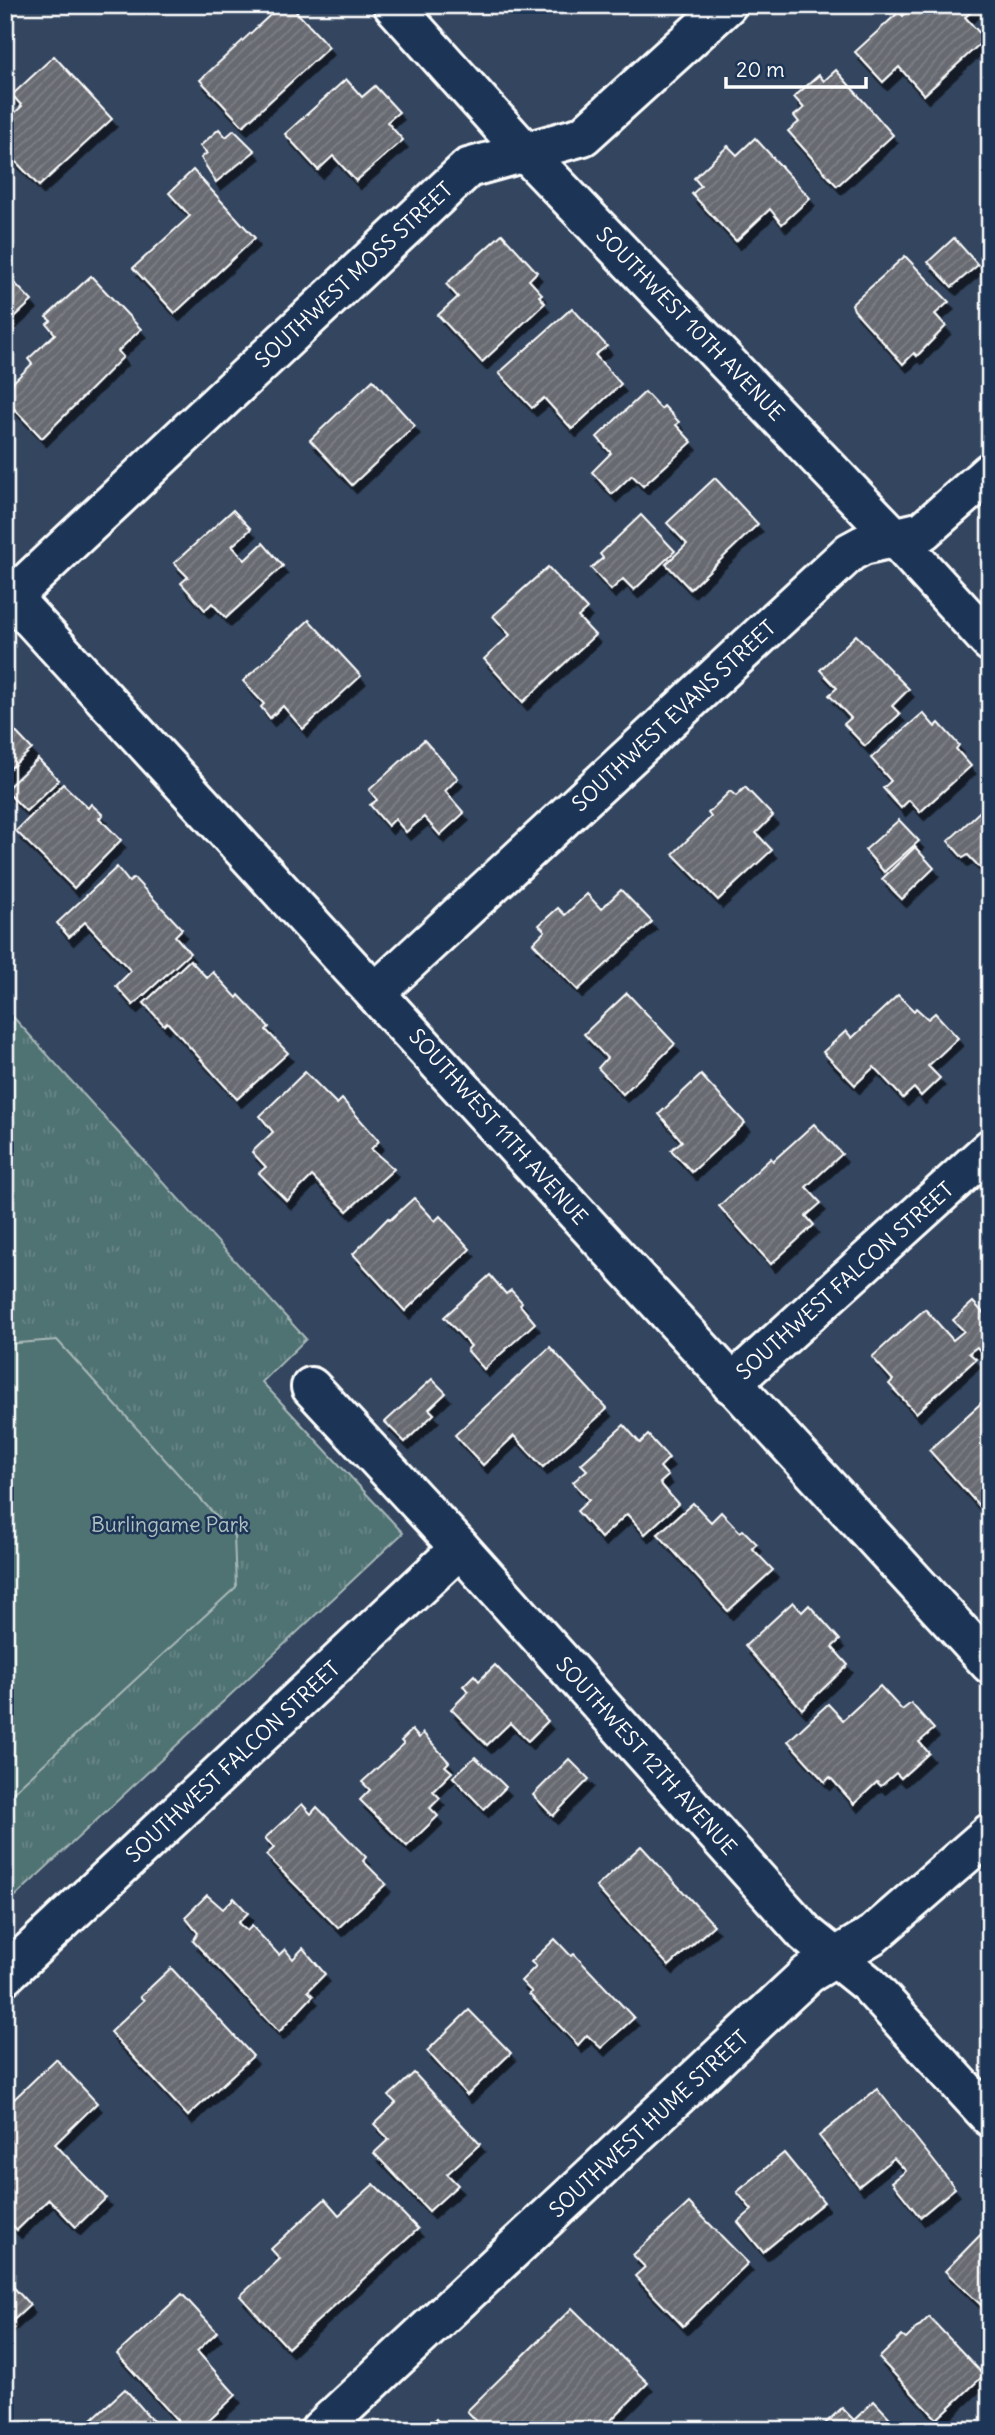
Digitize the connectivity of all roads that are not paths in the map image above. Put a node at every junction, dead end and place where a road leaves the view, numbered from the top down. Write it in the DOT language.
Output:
graph roads {
  1 [pos="393,5"];
  2 [pos="727,5"];
  3 [pos="525,152"];
  4 [pos="990,472"];
  5 [pos="894,537"];
  6 [pos="8,594"];
  7 [pos="990,642"];
  8 [pos="376,992"];
  9 [pos="990,1149"];
  10 [pos="732,1384"];
  11 [pos="311,1387"];
  12 [pos="460,1548"];
  13 [pos="990,1664"];
  14 [pos="990,1833"];
  15 [pos="837,1958"];
  16 [pos="5,1975"];
  17 [pos="990,2117"];
  18 [pos="320,2430"];
  1 -- 3 [label="street, SOUTHWEST 10TH AVENUE"];
  2 -- 3 [label="street, SOUTHWEST MOSS STREET"];
  3 -- 5 [label="street, SOUTHWEST 10TH AVENUE"];
  3 -- 6 [label="street, SOUTHWEST MOSS STREET"];
  4 -- 5 [label="street, SOUTHWEST EVANS STREET"];
  5 -- 7 [label="street, SOUTHWEST 10TH AVENUE"];
  5 -- 8 [label="street, SOUTHWEST EVANS STREET"];
  6 -- 8 [label="street, SOUTHWEST 11TH AVENUE"];
  8 -- 10 [label="street, SOUTHWEST 11TH AVENUE"];
  9 -- 10 [label="street, SOUTHWEST FALCON STREET"];
  10 -- 13 [label="street, SOUTHWEST 11TH AVENUE"];
  11 -- 12 [label="street, SOUTHWEST 12TH AVENUE"];
  12 -- 15 [label="street, SOUTHWEST 12TH AVENUE"];
  12 -- 16 [label="street, SOUTHWEST FALCON STREET"];
  14 -- 15 [label="street, SOUTHWEST HUME STREET"];
  15 -- 17 [label="street, SOUTHWEST 12TH AVENUE"];
  15 -- 18 [label="street, SOUTHWEST HUME STREET"];
}
